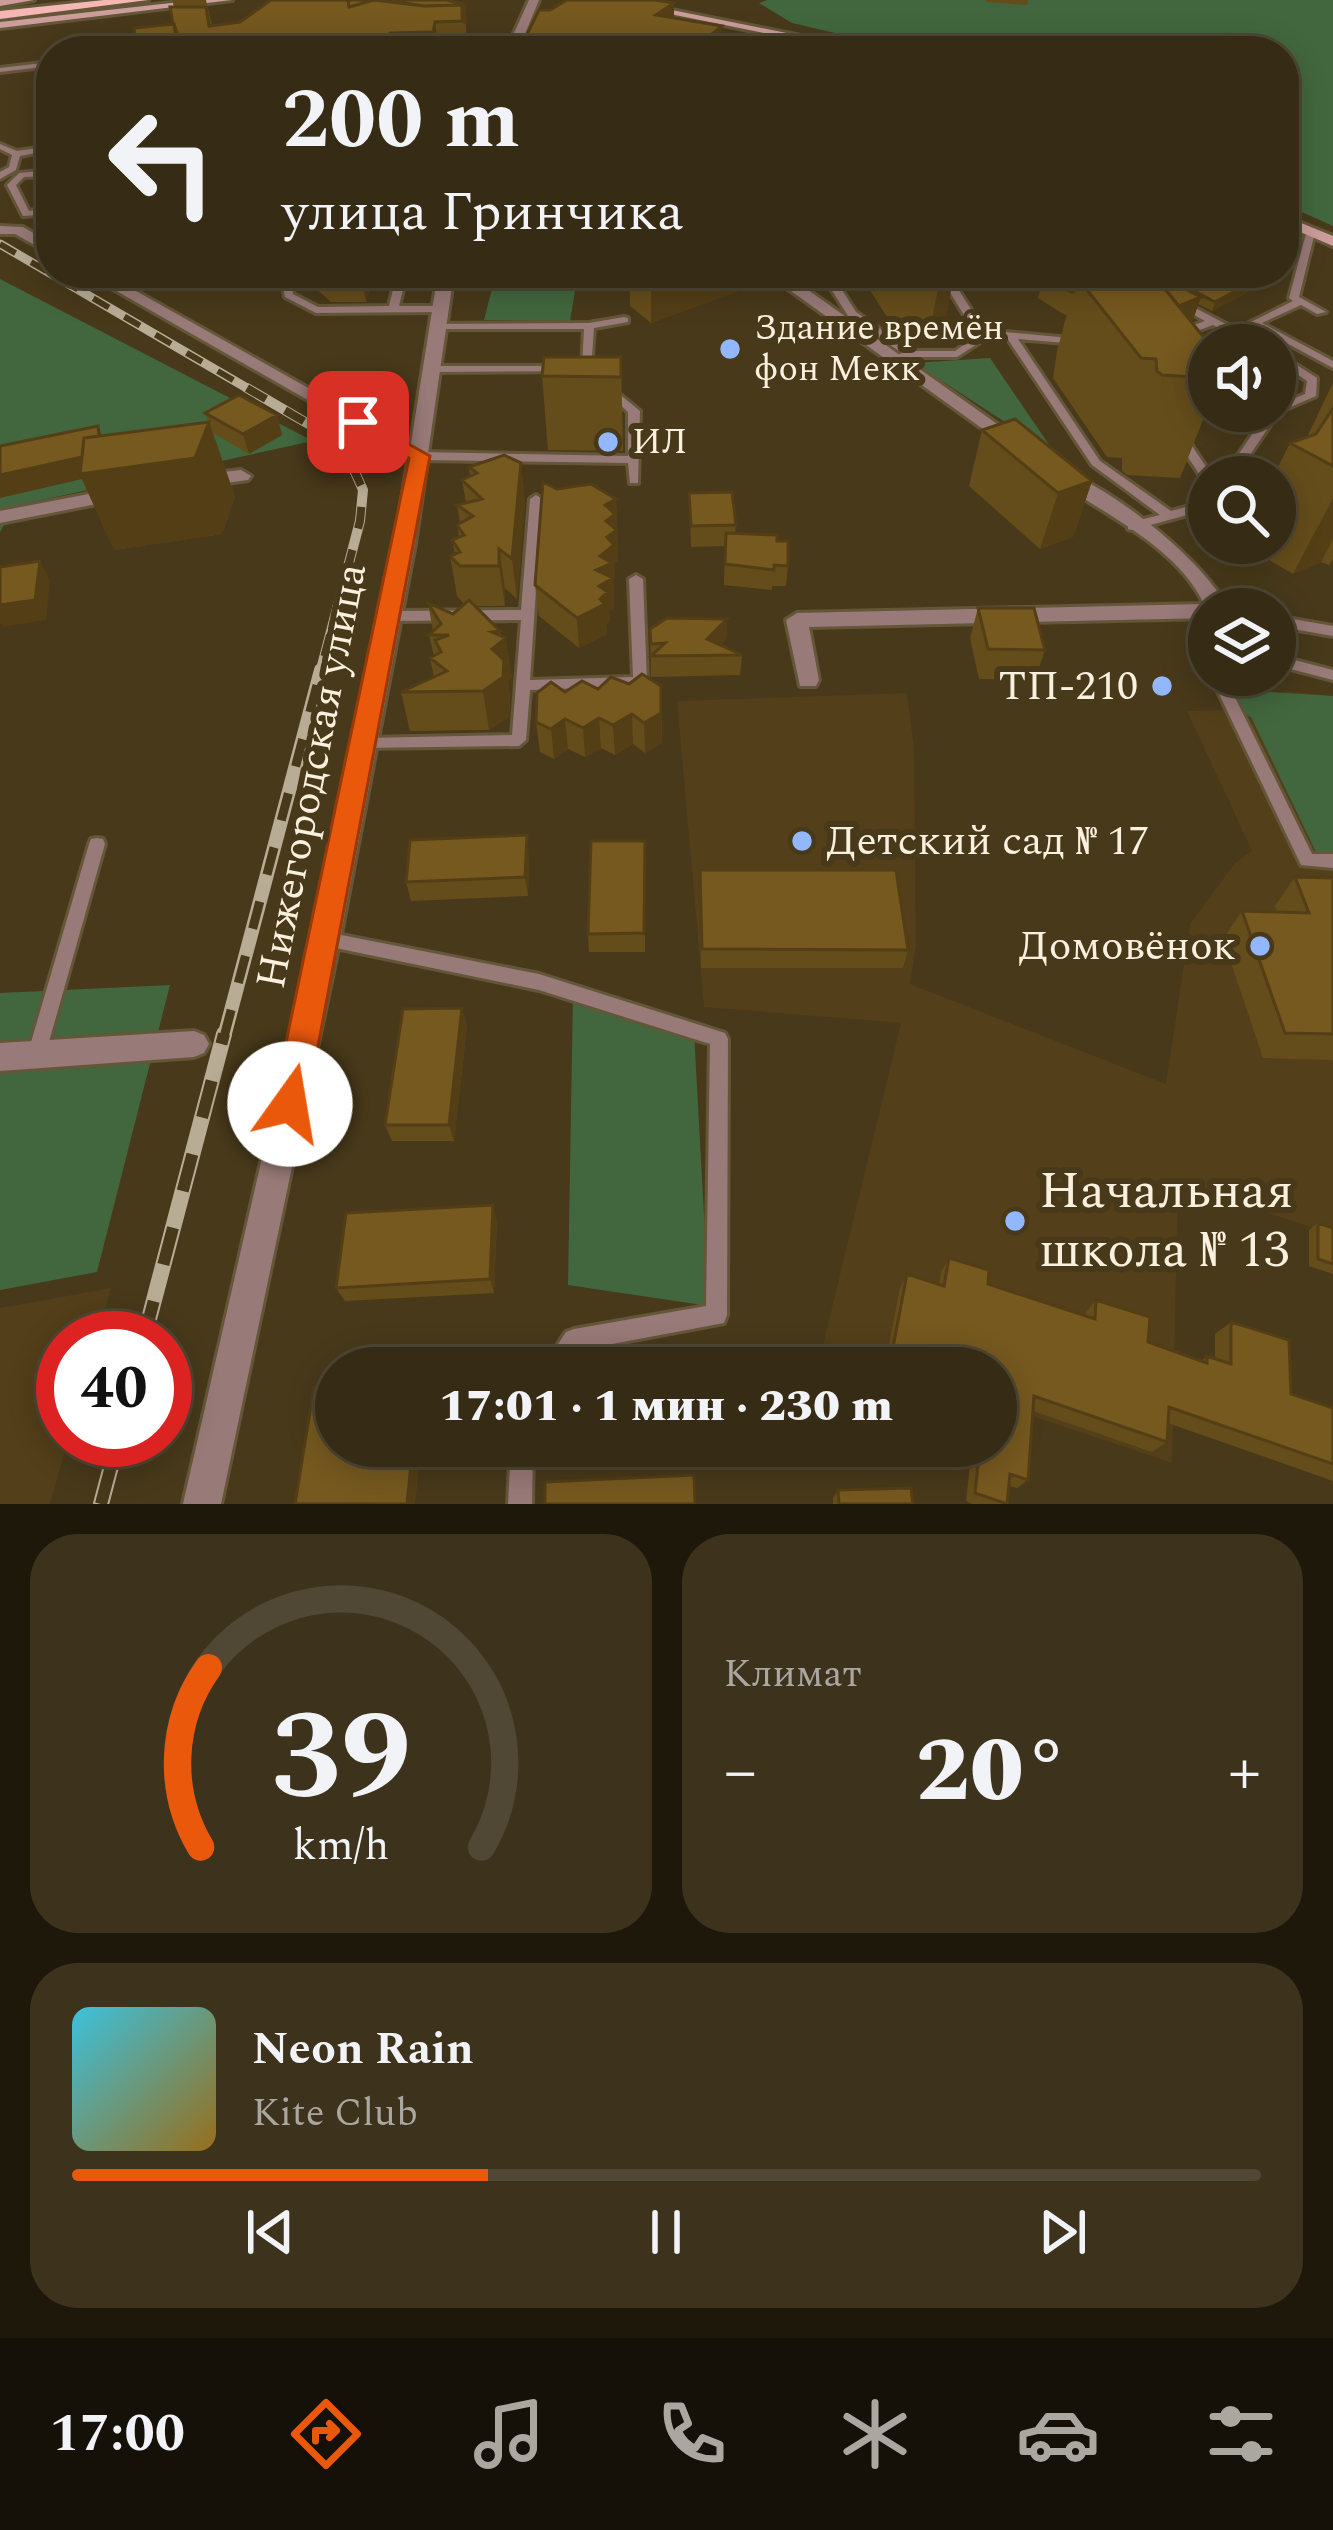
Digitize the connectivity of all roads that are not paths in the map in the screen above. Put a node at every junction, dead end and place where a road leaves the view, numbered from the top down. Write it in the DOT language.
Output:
graph roads {
  1 [pos="29,0"];
  2 [pos="82,0"];
  3 [pos="141,0"];
  4 [pos="226,0"];
  5 [pos="534,0"];
  6 [pos="606,0"];
  7 [pos="685,0"];
  8 [pos="0,9"];
  9 [pos="699,20"];
  10 [pos="0,25"];
  11 [pos="775,34"];
  12 [pos="518,36"];
  13 [pos="765,36"];
  14 [pos="786,36"];
  15 [pos="36,66"];
  16 [pos="0,70"];
  17 [pos="0,146"];
  18 [pos="36,151"];
  19 [pos="16,154"];
  20 [pos="36,174"];
  21 [pos="0,176"];
  22 [pos="36,213"];
  23 [pos="1299,227"];
  24 [pos="0,230"];
  25 [pos="1310,232"];
  26 [pos="36,241"];
  27 [pos="1333,242"];
  28 [pos="1299,258"];
  29 [pos="1303,258"];
  30 [pos="1299,276"];
  31 [pos="120,288"];
  32 [pos="287,288"];
  33 [pos="398,288"];
  34 [pos="444,288"];
  35 [pos="797,288"];
  36 [pos="836,288"];
  37 [pos="953,288"];
  38 [pos="1296,288"];
  39 [pos="1176,301"];
  40 [pos="1300,302"];
  41 [pos="393,310"];
  42 [pos="1322,312"];
  43 [pos="439,318"];
  44 [pos="624,320"];
  45 [pos="1213,321"];
  46 [pos="1219,324"];
  47 [pos="590,326"];
  48 [pos="983,333"];
  49 [pos="1010,335"];
  50 [pos="1169,338"];
  51 [pos="1090,342"];
  52 [pos="903,357"];
  53 [pos="1333,365"];
  54 [pos="1296,368"];
  55 [pos="433,369"];
  56 [pos="586,369"];
  57 [pos="1296,401"];
  58 [pos="1176,430"];
  59 [pos="1023,449"];
  60 [pos="420,456"];
  61 [pos="1193,456"];
  62 [pos="634,460"];
  63 [pos="1042,462"];
  64 [pos="241,476"];
  65 [pos="634,480"];
  66 [pos="169,486"];
  67 [pos="146,490"];
  68 [pos="536,499"];
  69 [pos="1188,510"];
  70 [pos="1167,514"];
  71 [pos="0,517"];
  72 [pos="1132,526"];
  73 [pos="636,579"];
  74 [pos="1212,588"];
  75 [pos="1188,611"];
  76 [pos="528,615"];
  77 [pos="391,616"];
  78 [pos="1296,624"];
  79 [pos="1333,631"];
  80 [pos="1296,665"];
  81 [pos="1333,675"];
  82 [pos="808,680"];
  83 [pos="523,685"];
  84 [pos="1227,696"];
  85 [pos="364,744"];
  86 [pos="98,844"];
  87 [pos="1333,861"];
  88 [pos="326,939"];
  89 [pos="194,1044"];
  90 [pos="36,1056"];
  91 [pos="0,1057"];
  92 [pos="569,1347"];
  93 [pos="521,1467"];
  94 [pos="202,1504"];
  95 [pos="520,1504"];
  1 -- 8 [label="main road"];
  2 -- 8 [label="main road"];
  3 -- 8 [label="main road"];
  4 -- 10 [label="main road"];
  5 -- 12 [label="street"];
  6 -- 9 [label="main road"];
  7 -- 9 [label="main road"];
  9 -- 11 [label="main road"];
  11 -- 13 [label="lane"];
  11 -- 14 [label="main road"];
  15 -- 16 [label="lane"];
  17 -- 19 [label="lane"];
  18 -- 19 [label="lane"];
  19 -- 21 [label="lane"];
  20 -- 22 [label="lane"];
  23 -- 25 [label="main road"];
  24 -- 26 [label="street"];
  25 -- 27 [label="main road"];
  25 -- 29 [label="lane"];
  28 -- 29 [label="lane"];
  29 -- 30 [label="lane"];
  31 -- 60 [label="street"];
  32 -- 41 [label="lane"];
  33 -- 41 [label="lane"];
  34 -- 43 [label="street, Нижегородская улица"];
  35 -- 52 [label="street"];
  36 -- 52 [label="lane"];
  37 -- 48 [label="lane"];
  38 -- 40 [label="lane"];
  39 -- 45 [label="lane"];
  40 -- 42 [label="lane"];
  40 -- 53 [label="lane"];
  41 -- 43 [label="lane"];
  43 -- 47 [label="lane"];
  43 -- 55 [label="street, Нижегородская улица"];
  44 -- 47 [label="lane"];
  45 -- 46 [label="lane"];
  45 -- 50 [label="lane"];
  47 -- 56 [label="lane"];
  48 -- 49 [label="lane"];
  48 -- 52 [label="lane"];
  49 -- 51 [label="lane"];
  49 -- 70 [label="lane"];
  52 -- 59 [label="street"];
  54 -- 57 [label="lane"];
  55 -- 56 [label="lane"];
  55 -- 60 [label="street, Нижегородская улица"];
  56 -- 62 [label="lane"];
  58 -- 61 [label="lane"];
  60 -- 62 [label="lane"];
  60 -- 77 [label="street, Нижегородская улица"];
  62 -- 65 [label="lane"];
  63 -- 72 [label="street"];
  64 -- 66 [label="street"];
  67 -- 71 [label="street"];
  68 -- 76 [label="lane"];
  69 -- 70 [label="lane"];
  70 -- 72 [label="lane"];
  72 -- 74 [label="street"];
  73 -- 83 [label="lane"];
  75 -- 82 [label="street"];
  76 -- 77 [label="lane"];
  76 -- 83 [label="lane"];
  77 -- 85 [label="street, Нижегородская улица"];
  78 -- 79 [label="lane"];
  80 -- 81 [label="lane"];
  83 -- 85 [label="lane"];
  84 -- 87 [label="lane"];
  85 -- 88 [label="street, Нижегородская улица"];
  86 -- 90 [label="lane"];
  88 -- 92 [label="lane"];
  88 -- 94 [label="street, Нижегородская улица"];
  89 -- 90 [label="street"];
  90 -- 91 [label="street"];
  93 -- 95 [label="lane"];
}
